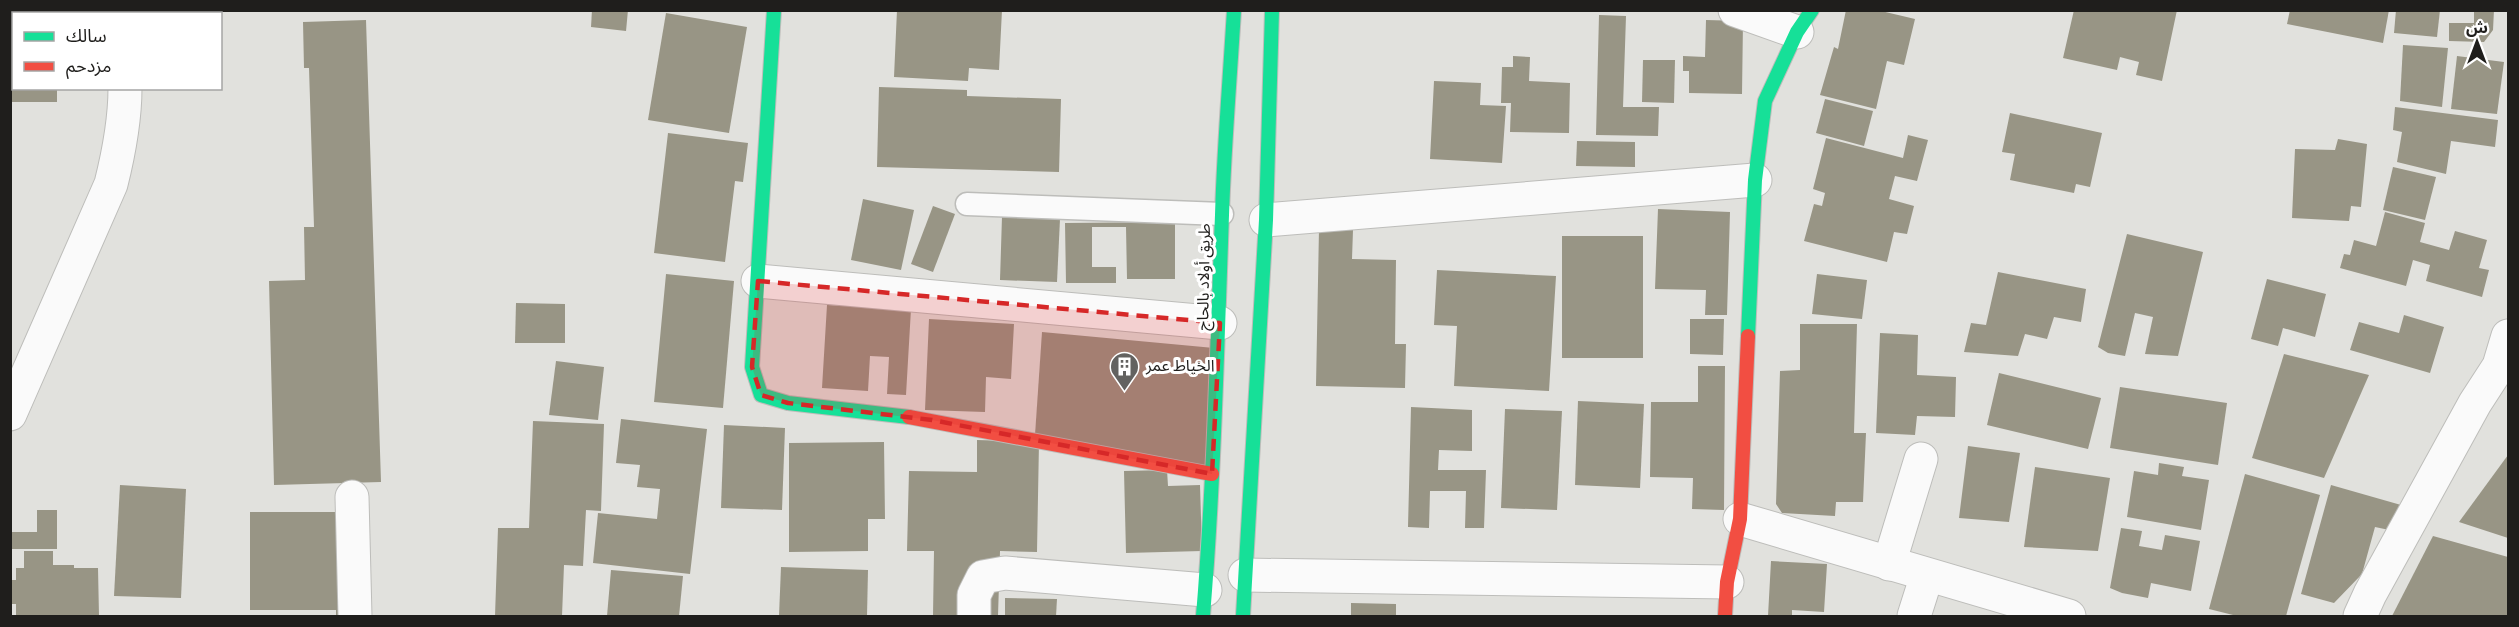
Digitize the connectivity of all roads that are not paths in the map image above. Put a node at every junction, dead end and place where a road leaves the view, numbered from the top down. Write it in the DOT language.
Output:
graph roads {
  1 [pos="774,10"];
  2 [pos="1234,10"];
  3 [pos="1272,10"];
  4 [pos="1735,10"];
  5 [pos="1804,21"];
  6 [pos="125,90"];
  7 [pos="1755,180"];
  8 [pos="967,204"];
  9 [pos="1222,214"];
  10 [pos="1266,220"];
  11 [pos="758,281"];
  12 [pos="1220,323"];
  13 [pos="2505,357"];
  14 [pos="10,414"];
  15 [pos="1921,459"];
  16 [pos="1212,474"];
  17 [pos="352,497"];
  18 [pos="1740,519"];
  19 [pos="1890,564"];
  20 [pos="1927,574"];
  21 [pos="1245,575"];
  22 [pos="1727,582"];
  23 [pos="1204,603"];
  24 [pos="355,616"];
  25 [pos="974,616"];
  26 [pos="1243,616"];
  27 [pos="1725,616"];
  28 [pos="1914,616"];
  29 [pos="2070,616"];
  30 [pos="2360,616"];
  1 -- 11 [label="street"];
  2 -- 9 [label="street, طريق أولاد بالحاج"];
  3 -- 10 [label="street"];
  4 -- 5 [label="street"];
  5 -- 7 [label="street"];
  6 -- 14 [label="street"];
  7 -- 10 [label="street"];
  7 -- 18 [label="street"];
  8 -- 9 [label="lane"];
  9 -- 12 [label="street, طريق أولاد بالحاج"];
  10 -- 21 [label="street"];
  11 -- 12 [label="street"];
  11 -- 16 [label="street"];
  12 -- 16 [label="street, طريق أولاد بالحاج"];
  13 -- 30 [label="street"];
  15 -- 19 [label="street"];
  16 -- 23 [label="street, طريق أولاد بالحاج"];
  17 -- 24 [label="street"];
  18 -- 19 [label="street"];
  18 -- 22 [label="street"];
  19 -- 20 [label="street"];
  20 -- 28 [label="street"];
  20 -- 29 [label="street"];
  21 -- 22 [label="street"];
  21 -- 26 [label="street"];
  22 -- 27 [label="street"];
  23 -- 25 [label="street"];
}
